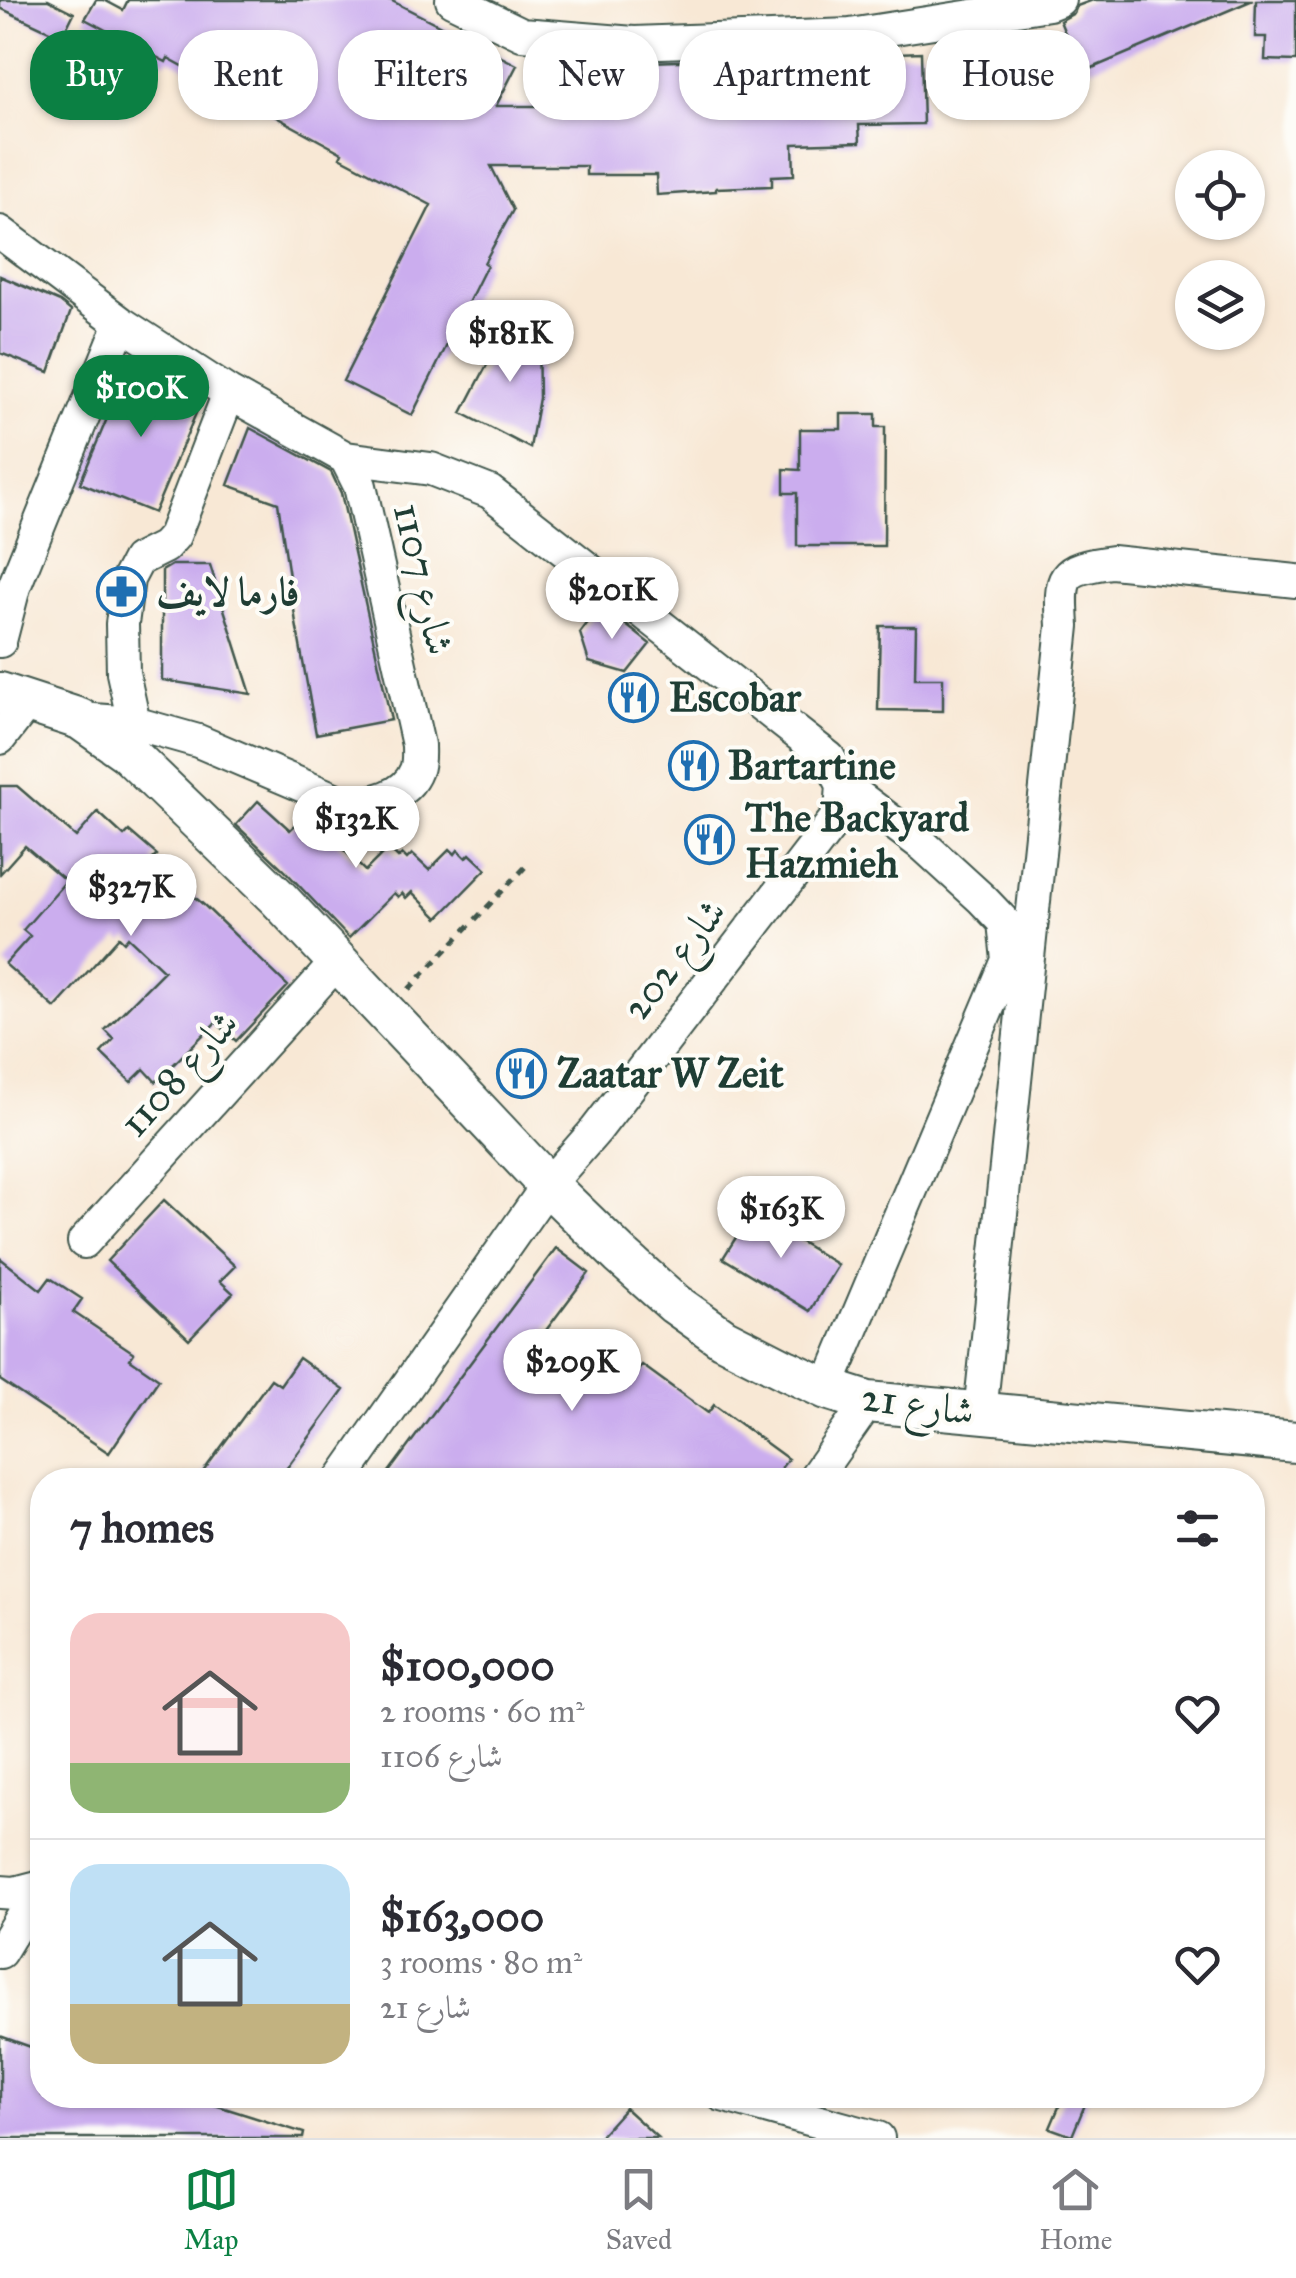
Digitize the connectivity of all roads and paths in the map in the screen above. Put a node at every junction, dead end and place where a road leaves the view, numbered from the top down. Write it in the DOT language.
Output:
graph roads {
  1 [pos="452,0"];
  2 [pos="1052,1"];
  3 [pos="0,232"];
  4 [pos="120,323"];
  5 [pos="229,394"];
  6 [pos="346,458"];
  7 [pos="1296,581"];
  8 [pos="0,641"];
  9 [pos="14,698"];
  10 [pos="80,719"];
  11 [pos="134,724"];
  12 [pos="0,738"];
  13 [pos="844,784"];
  14 [pos="530,862"];
  15 [pos="338,961"];
  16 [pos="387,1012"];
  17 [pos="548,1185"];
  18 [pos="84,1242"];
  19 [pos="827,1389"];
  20 [pos="868,1402"];
  21 [pos="980,1413"];
  22 [pos="1296,1442"];
  23 [pos="350,1468"];
  24 [pos="821,1468"];
  25 [pos="30,1890"];
  26 [pos="0,1892"];
  27 [pos="30,1904"];
  28 [pos="0,1952"];
  29 [pos="769,2108"];
  30 [pos="878,2138"];
  1 -- 2 [label="street"];
  3 -- 4 [label="street"];
  4 -- 5 [label="street"];
  4 -- 8 [label="street"];
  5 -- 6 [label="street"];
  5 -- 11 [label="street"];
  6 -- 11 [label="street, شارع 1107"];
  6 -- 13 [label="street"];
  7 -- 21 [label="street"];
  9 -- 10 [label="main road, شارع 21"];
  9 -- 12 [label="street"];
  10 -- 11 [label="street, شارع 1107"];
  10 -- 15 [label="main road, شارع 21"];
  13 -- 17 [label="street, شارع 202"];
  13 -- 19 [label="street"];
  14 -- 16 [label="path"];
  15 -- 16 [label="main road, شارع 21"];
  15 -- 18 [label="street, شارع 1108"];
  16 -- 17 [label="main road, شارع 21"];
  17 -- 19 [label="main road, شارع 21"];
  17 -- 23 [label="street"];
  19 -- 20 [label="main road, شارع 21"];
  20 -- 21 [label="main road, شارع 21"];
  20 -- 24 [label="street"];
  21 -- 22 [label="main road, شارع 21"];
  25 -- 26 [label="street"];
  27 -- 28 [label="street"];
  29 -- 30 [label="street"];
}
